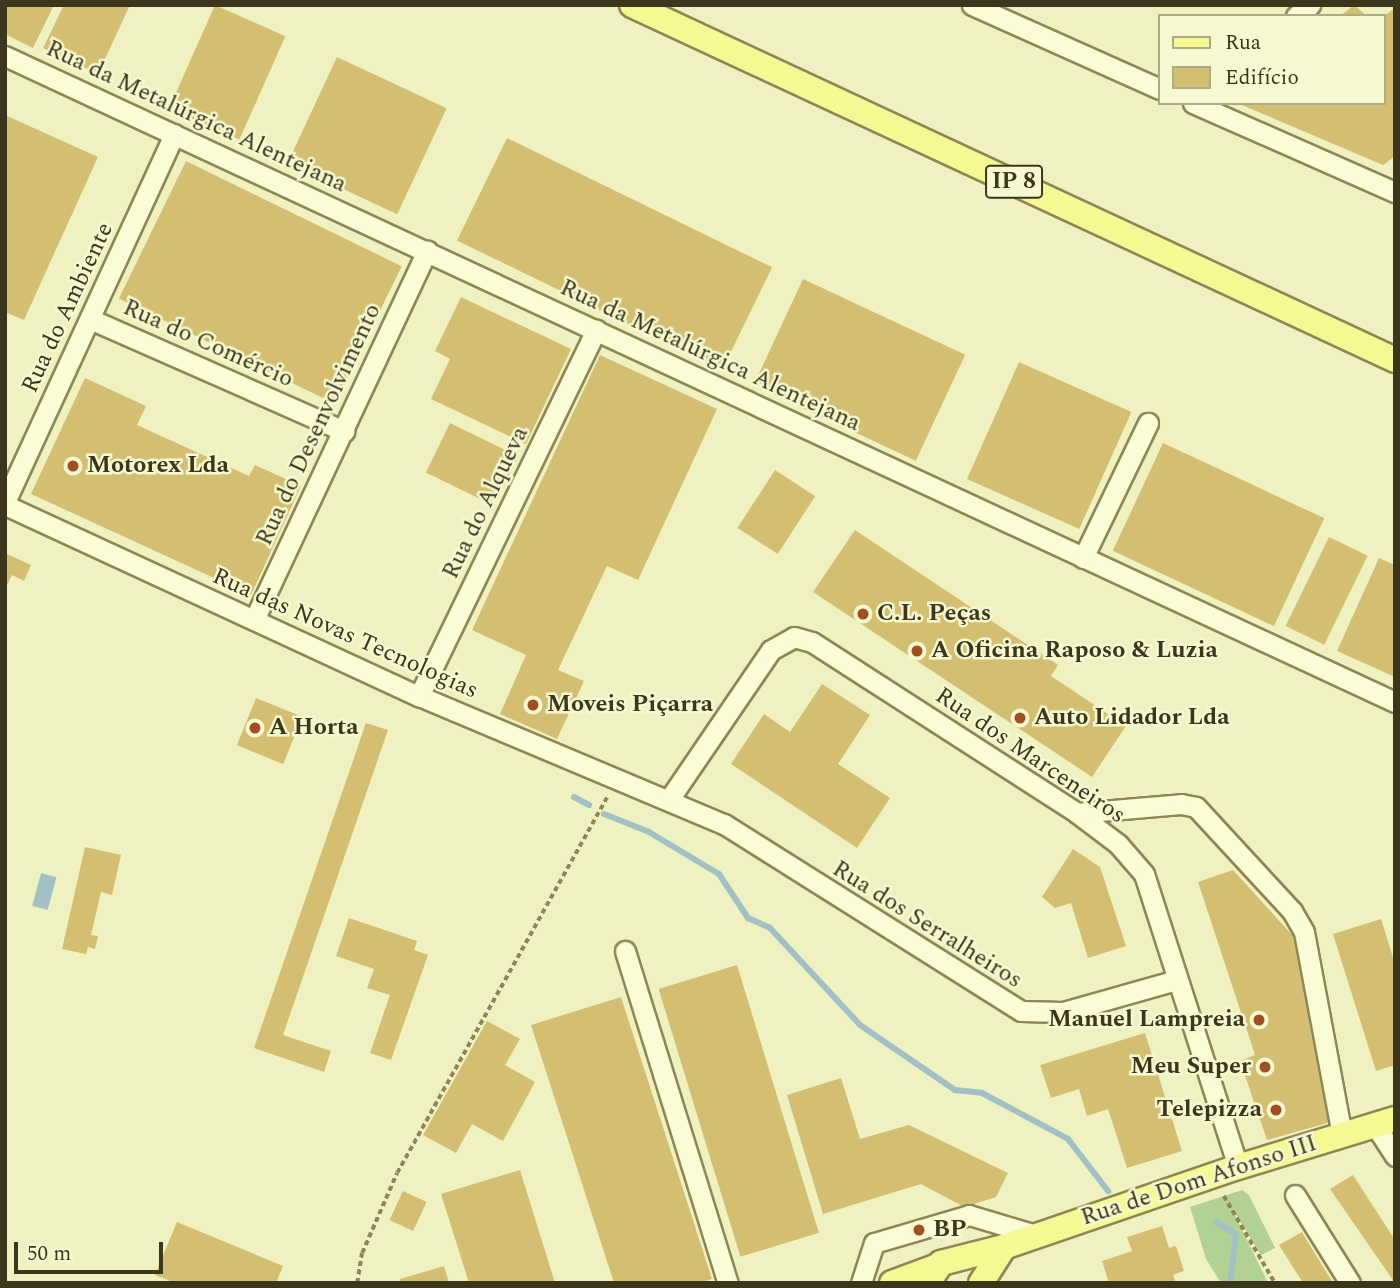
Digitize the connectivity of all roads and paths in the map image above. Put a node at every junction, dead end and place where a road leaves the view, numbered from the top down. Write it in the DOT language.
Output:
graph roads {
  1 [pos="632,5"];
  2 [pos="972,5"];
  3 [pos="5,56"];
  4 [pos="1158,88"];
  5 [pos="1198,105"];
  6 [pos="174,134"];
  7 [pos="1395,192"];
  8 [pos="427,250"];
  9 [pos="90,319"];
  10 [pos="596,330"];
  11 [pos="1395,360"];
  12 [pos="1148,423"];
  13 [pos="344,431"];
  14 [pos="5,503"];
  15 [pos="1083,558"];
  16 [pos="254,620"];
  17 [pos="419,696"];
  18 [pos="1395,702"];
  19 [pos="616,780"];
  20 [pos="670,798"];
  21 [pos="1077,813"];
  22 [pos="625,951"];
  23 [pos="1176,980"];
  24 [pos="1385,1122"];
  25 [pos="1342,1135"];
  26 [pos="1395,1156"];
  27 [pos="1238,1167"];
  28 [pos="1219,1186"];
  29 [pos="1295,1195"];
  30 [pos="1036,1234"];
  31 [pos="1004,1247"];
  32 [pos="939,1270"];
  33 [pos="357,1283"];
  34 [pos="729,1283"];
  35 [pos="861,1283"];
  36 [pos="892,1283"];
  37 [pos="980,1283"];
  38 [pos="1275,1283"];
  39 [pos="1350,1283"];
  1 -- 11 [label="main road, IP 8"];
  2 -- 4 [label="street"];
  3 -- 6 [label="street, Rua da Metalúrgica Alentejana"];
  5 -- 7 [label="street"];
  6 -- 8 [label="street, Rua da Metalúrgica Alentejana"];
  6 -- 9 [label="street, Rua do Ambiente"];
  8 -- 10 [label="street, Rua da Metalúrgica Alentejana"];
  8 -- 13 [label="street, Rua do Desenvolvimento"];
  9 -- 13 [label="street, Rua do Comércio"];
  9 -- 14 [label="street, Rua do Ambiente"];
  10 -- 15 [label="street, Rua da Metalúrgica Alentejana"];
  10 -- 17 [label="street, Rua do Alqueva"];
  12 -- 15 [label="street"];
  13 -- 16 [label="street, Rua do Desenvolvimento"];
  14 -- 16 [label="street, Rua das Novas Tecnologias"];
  15 -- 18 [label="street, Rua da Metalúrgica Alentejana"];
  16 -- 17 [label="street, Rua das Novas Tecnologias"];
  17 -- 19 [label="street, Rua das Novas Tecnologias"];
  19 -- 20 [label="street, Rua das Novas Tecnologias"];
  19 -- 33 [label="path"];
  20 -- 21 [label="street, Rua dos Marceneiros"];
  20 -- 23 [label="street, Rua dos Serralheiros"];
  21 -- 23 [label="street, Rua dos Marceneiros"];
  21 -- 25 [label="street"];
  22 -- 34 [label="street"];
  23 -- 27 [label="street, Rua dos Marceneiros"];
  24 -- 25 [label="main road, Rua de Dom Afonso III"];
  24 -- 26 [label="street"];
  25 -- 27 [label="main road, Rua de Dom Afonso III"];
  27 -- 30 [label="main road, Rua de Dom Afonso III"];
  28 -- 38 [label="path"];
  29 -- 39 [label="street"];
  30 -- 31 [label="main road, Rua de Dom Afonso III"];
  30 -- 35 [label="street"];
  31 -- 32 [label="main road, Rua de Dom Afonso III"];
  31 -- 37 [label="main road"];
  32 -- 36 [label="main road, Rua de Dom Afonso III"];
  32 -- 37 [label="main road"];
}
